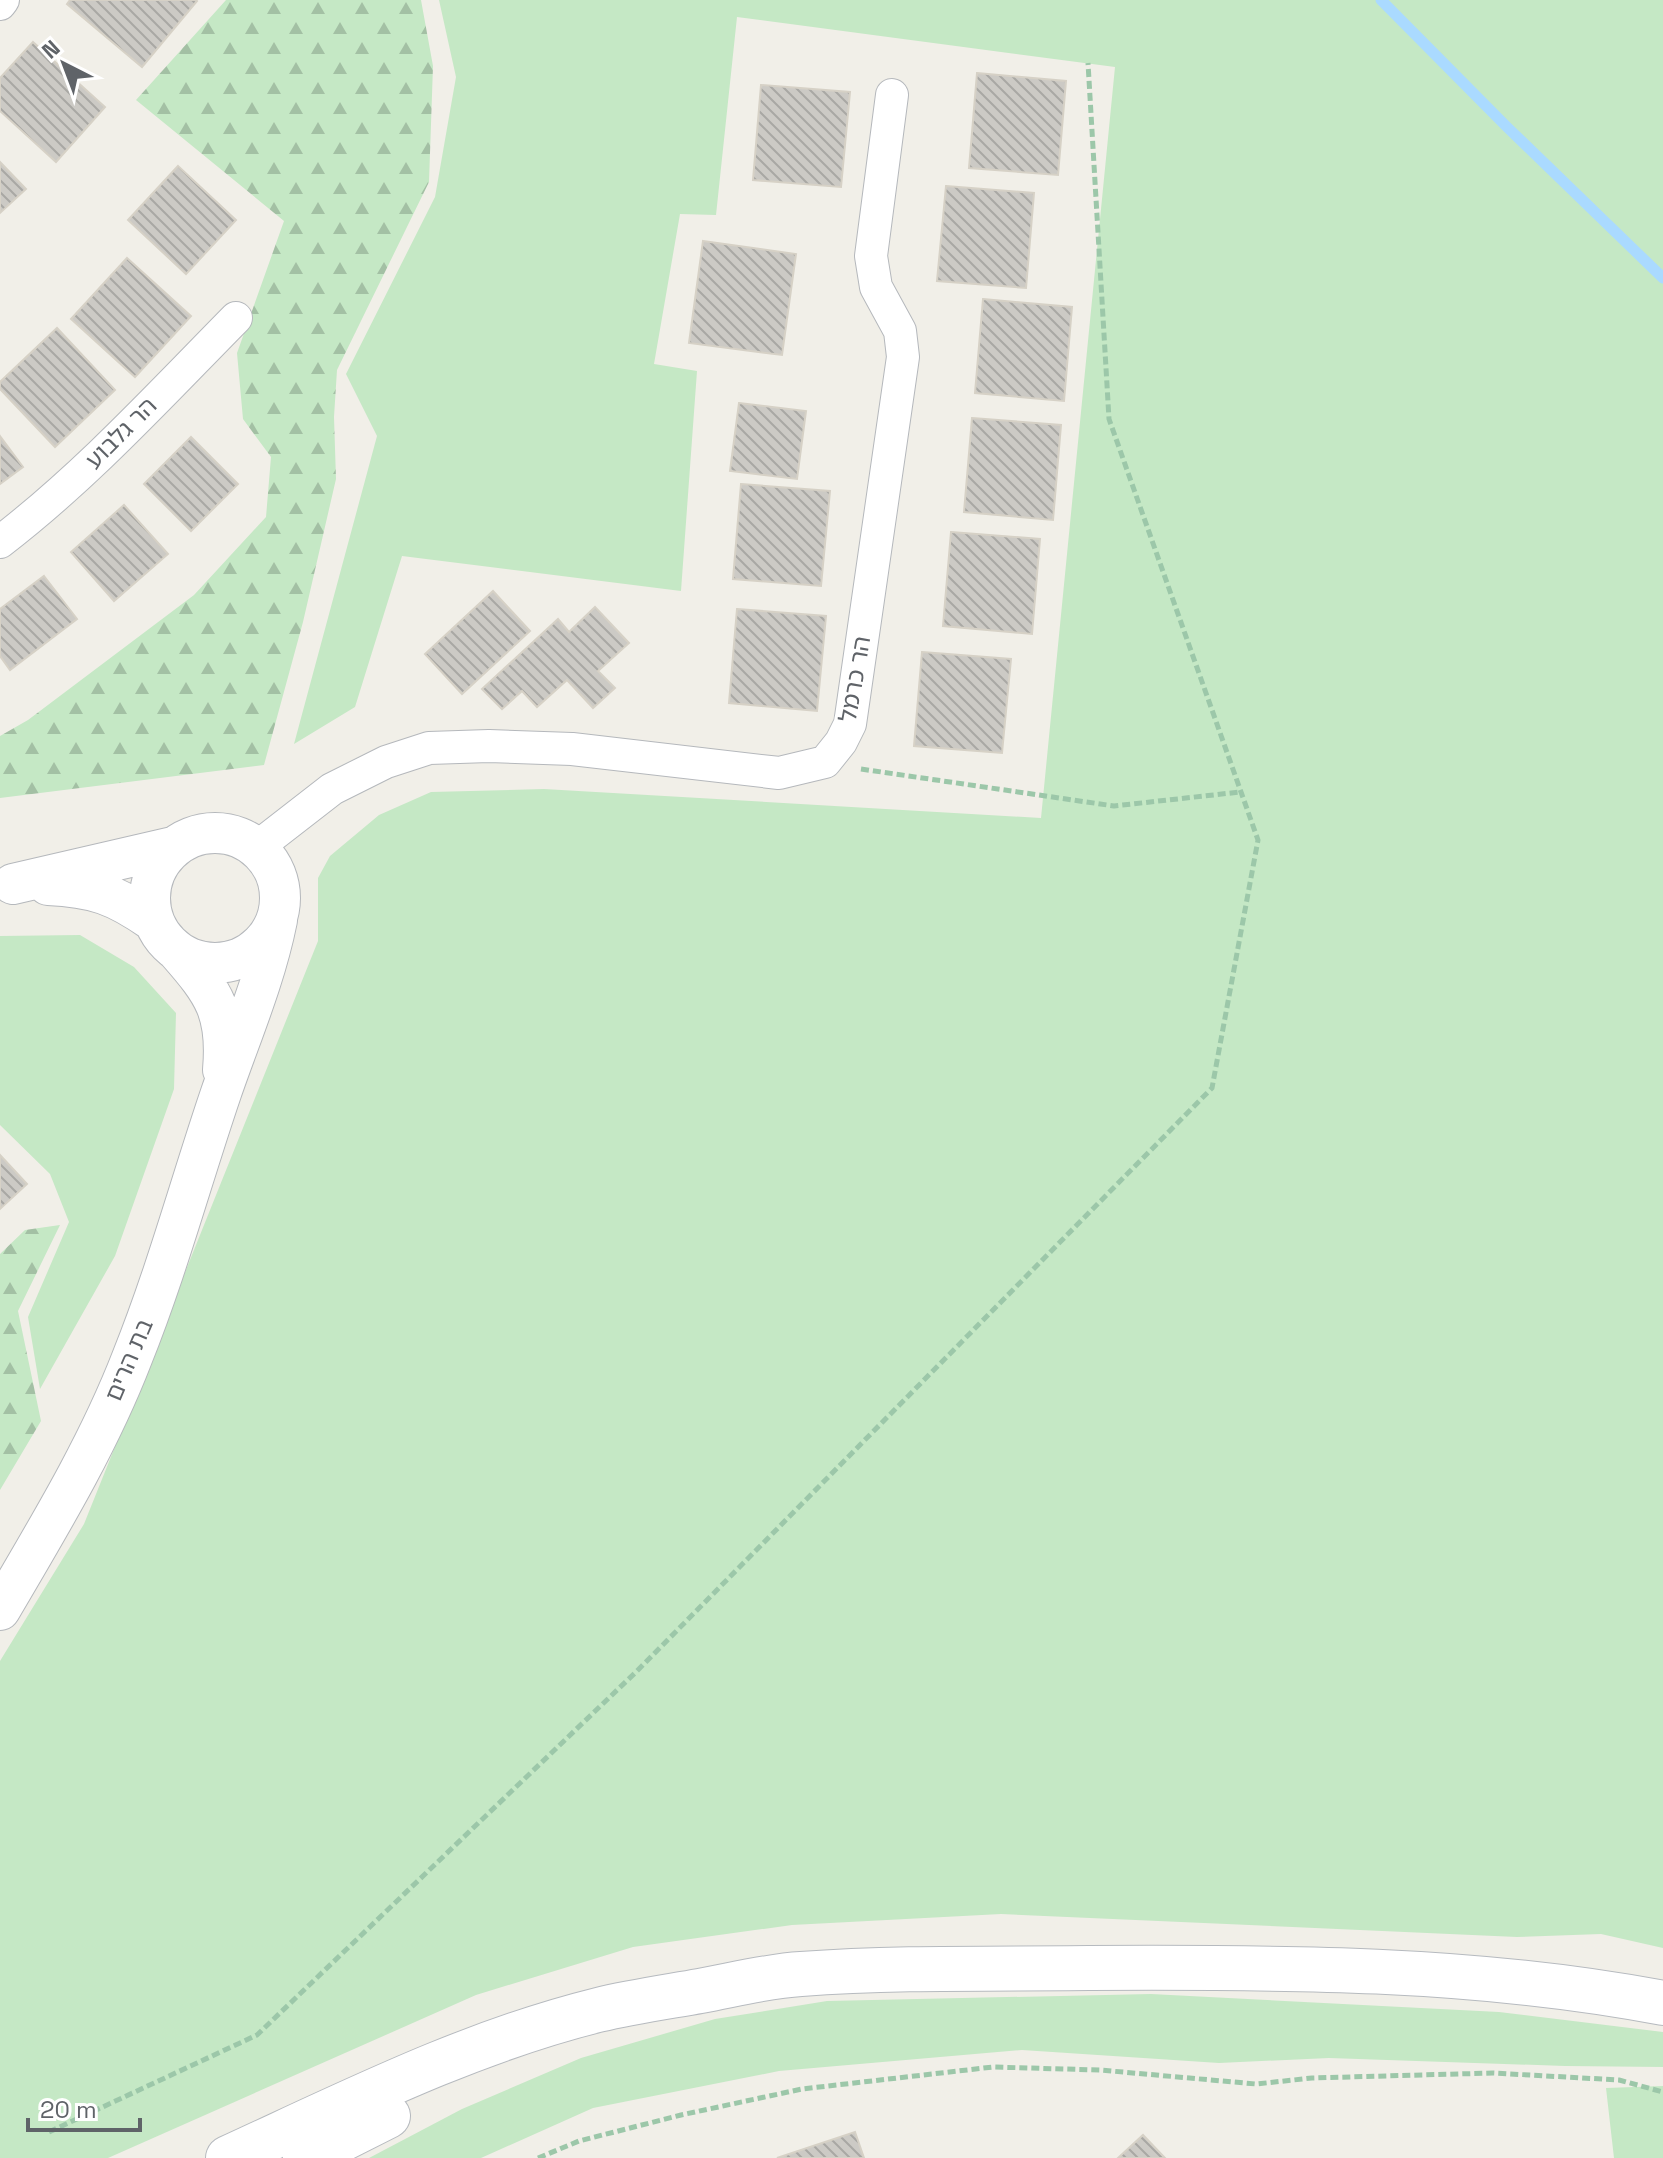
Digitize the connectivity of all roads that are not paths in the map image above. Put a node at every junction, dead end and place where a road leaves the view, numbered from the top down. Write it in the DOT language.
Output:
graph roads {
  1 [pos="892,95"];
  2 [pos="236,318"];
  3 [pos="0,542"];
  4 [pos="173,847"];
  5 [pos="256,848"];
  6 [pos="7,884"];
  7 [pos="277,920"];
  8 [pos="153,921"];
  9 [pos="178,952"];
  10 [pos="221,1094"];
  11 [pos="0,1610"];
  12 [pos="741,1983"];
  13 [pos="1663,2003"];
  14 [pos="228,2158"];
  15 [pos="305,2158"];
  1 -- 5 [label="street, הר כרמל"];
  2 -- 3 [label="street, הר גלבוע"];
  4 -- 5 [label="street"];
  4 -- 6 [label="street"];
  4 -- 8 [label="street"];
  5 -- 7 [label="street"];
  6 -- 8 [label="street"];
  7 -- 9 [label="street"];
  7 -- 10 [label="street, בת הרים"];
  8 -- 9 [label="street"];
  9 -- 10 [label="street, בת הרים"];
  10 -- 11 [label="street, בת הרים"];
  12 -- 13 [label="main road"];
  12 -- 14 [label="main road"];
  12 -- 15 [label="main road"];
}
